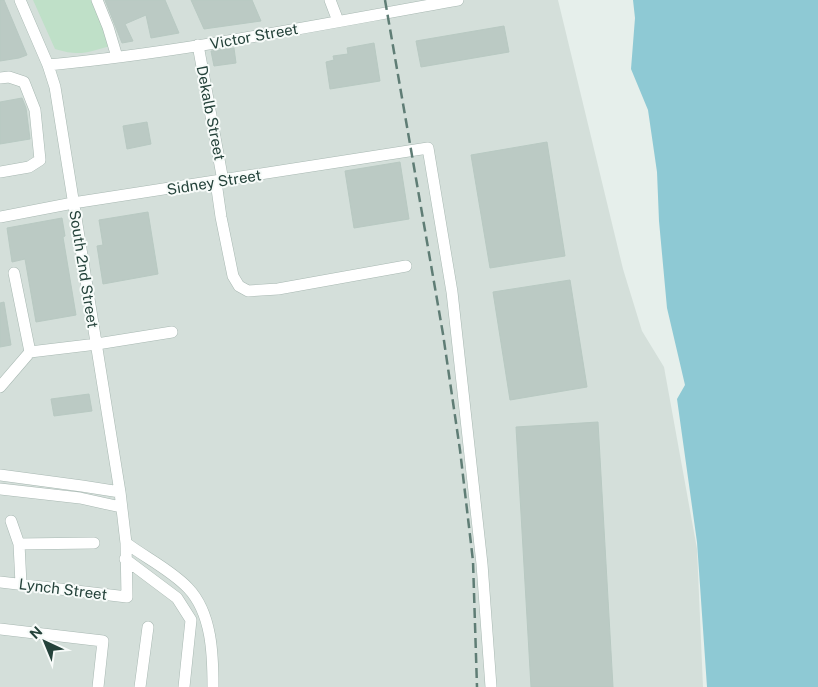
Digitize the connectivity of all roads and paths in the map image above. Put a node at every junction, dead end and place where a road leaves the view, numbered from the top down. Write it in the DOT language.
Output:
graph roads {
  1 [pos="20,0"];
  2 [pos="97,0"];
  3 [pos="330,0"];
  4 [pos="458,0"];
  5 [pos="398,5"];
  6 [pos="338,21"];
  7 [pos="198,46"];
  8 [pos="117,58"];
  9 [pos="48,65"];
  10 [pos="0,78"];
  11 [pos="0,172"];
  12 [pos="220,181"];
  13 [pos="73,203"];
  14 [pos="0,217"];
  15 [pos="406,266"];
  16 [pos="14,273"];
  17 [pos="172,332"];
  18 [pos="96,344"];
  19 [pos="30,352"];
  20 [pos="0,387"];
  21 [pos="0,476"];
  22 [pos="0,489"];
  23 [pos="120,492"];
  24 [pos="121,507"];
  25 [pos="11,521"];
  26 [pos="94,543"];
  27 [pos="126,543"];
  28 [pos="19,544"];
  29 [pos="125,559"];
  30 [pos="0,582"];
  31 [pos="21,584"];
  32 [pos="127,597"];
  33 [pos="148,627"];
  34 [pos="0,629"];
  35 [pos="98,687"];
  36 [pos="140,687"];
  37 [pos="184,687"];
  38 [pos="213,687"];
  39 [pos="491,687"];
  1 -- 9 [label="street, South 2nd Street"];
  2 -- 8 [label="street"];
  3 -- 6 [label="street"];
  4 -- 5 [label="street, Victor Street"];
  5 -- 6 [label="street, Victor Street"];
  6 -- 7 [label="street, Victor Street"];
  7 -- 8 [label="street, Victor Street"];
  7 -- 12 [label="street, Dekalb Street"];
  8 -- 9 [label="street, Victor Street"];
  9 -- 13 [label="street, South 2nd Street"];
  10 -- 11 [label="street"];
  12 -- 13 [label="street, Sidney Street"];
  12 -- 15 [label="street, Dekalb Street"];
  12 -- 39 [label="street, Sidney Street"];
  13 -- 14 [label="street, Sidney Street"];
  13 -- 18 [label="street, South 2nd Street"];
  16 -- 19 [label="street"];
  17 -- 18 [label="street"];
  18 -- 19 [label="street"];
  18 -- 23 [label="street, South 2nd Street"];
  19 -- 20 [label="street"];
  21 -- 23 [label="street"];
  22 -- 24 [label="street"];
  23 -- 24 [label="street, South 2nd Street"];
  24 -- 27 [label="street, South 2nd Street"];
  25 -- 28 [label="street"];
  26 -- 28 [label="street"];
  27 -- 29 [label="street, South 2nd Street"];
  27 -- 38 [label="street"];
  28 -- 31 [label="street"];
  29 -- 32 [label="street, South 2nd Street"];
  29 -- 37 [label="street"];
  30 -- 31 [label="street, Lynch Street"];
  31 -- 32 [label="street, Lynch Street"];
  33 -- 36 [label="street"];
  34 -- 35 [label="street"];
}
